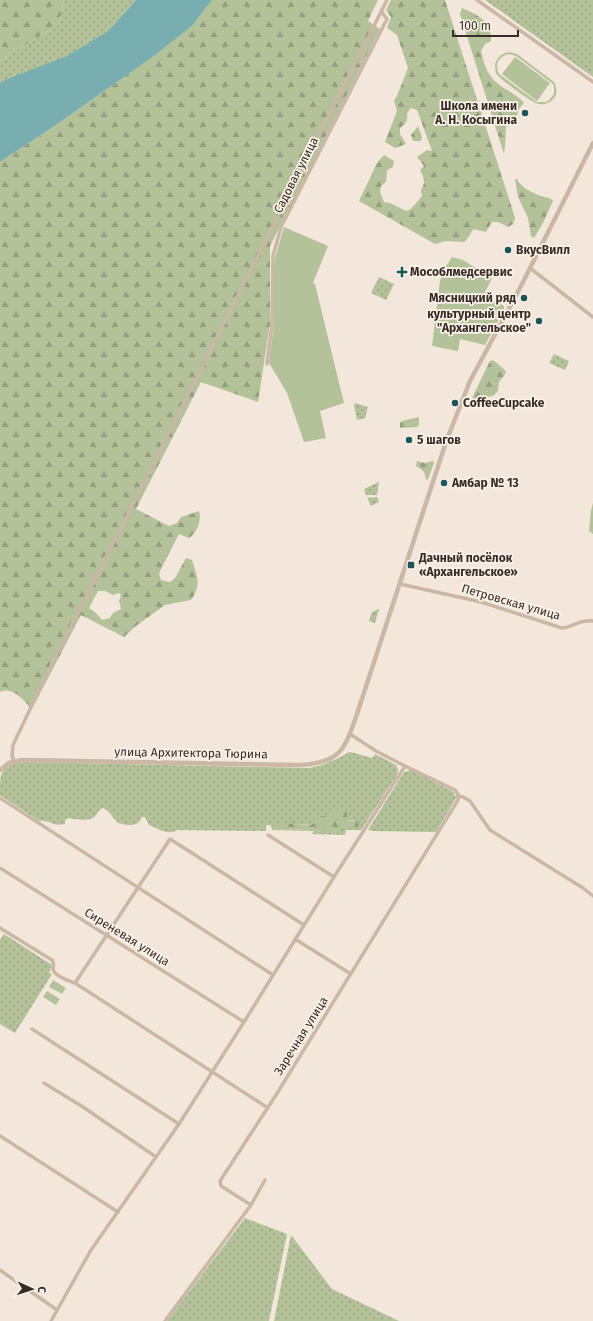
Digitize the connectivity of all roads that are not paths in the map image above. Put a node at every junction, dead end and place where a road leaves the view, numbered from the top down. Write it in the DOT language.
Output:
graph roads {
  1 [pos="387,0"];
  2 [pos="477,0"];
  3 [pos="381,10"];
  4 [pos="593,82"];
  5 [pos="593,143"];
  6 [pos="530,268"];
  7 [pos="593,317"];
  8 [pos="267,364"];
  9 [pos="400,584"];
  10 [pos="593,621"];
  11 [pos="350,734"];
  12 [pos="14,761"];
  13 [pos="405,766"];
  14 [pos="0,770"];
  15 [pos="458,796"];
  16 [pos="0,798"];
  17 [pos="268,835"];
  18 [pos="0,868"];
  19 [pos="334,877"];
  20 [pos="137,887"];
  21 [pos="593,896"];
  22 [pos="304,926"];
  23 [pos="0,928"];
  24 [pos="107,935"];
  25 [pos="295,939"];
  26 [pos="350,974"];
  27 [pos="273,975"];
  28 [pos="75,984"];
  29 [pos="244,1022"];
  30 [pos="32,1029"];
  31 [pos="212,1071"];
  32 [pos="44,1083"];
  33 [pos="268,1108"];
  34 [pos="179,1124"];
  35 [pos="0,1136"];
  36 [pos="156,1157"];
  37 [pos="265,1180"];
  38 [pos="251,1205"];
  39 [pos="118,1212"];
  40 [pos="0,1270"];
  41 [pos="57,1310"];
  42 [pos="51,1321"];
  43 [pos="165,1321"];
  1 -- 3 [label="street"];
  2 -- 4 [label="street"];
  3 -- 8 [label="street, Садовая улица"];
  3 -- 12 [label="street"];
  5 -- 6 [label="street, улица Архитектора Тюрина"];
  6 -- 7 [label="street"];
  6 -- 9 [label="street, улица Архитектора Тюрина"];
  9 -- 10 [label="street, Петровская улица"];
  9 -- 11 [label="street, улица Архитектора Тюрина"];
  11 -- 12 [label="street, улица Архитектора Тюрина"];
  11 -- 13 [label="street"];
  12 -- 14 [label="street"];
  13 -- 15 [label="street"];
  13 -- 19 [label="street"];
  15 -- 21 [label="street"];
  15 -- 26 [label="street, Заречная улица"];
  16 -- 20 [label="street"];
  17 -- 19 [label="street"];
  18 -- 24 [label="street, Сиреневая улица"];
  19 -- 22 [label="street"];
  20 -- 22 [label="street"];
  20 -- 24 [label="street"];
  20 -- 27 [label="street"];
  22 -- 25 [label="street"];
  23 -- 28 [label="street"];
  24 -- 28 [label="street"];
  24 -- 29 [label="street, Сиреневая улица"];
  25 -- 26 [label="street"];
  25 -- 27 [label="street"];
  26 -- 33 [label="street, Заречная улица"];
  27 -- 29 [label="street"];
  28 -- 31 [label="street"];
  29 -- 31 [label="street"];
  30 -- 34 [label="street"];
  31 -- 33 [label="street"];
  31 -- 34 [label="street"];
  32 -- 36 [label="street"];
  33 -- 38 [label="street, Заречная улица"];
  34 -- 36 [label="street"];
  35 -- 39 [label="street"];
  36 -- 39 [label="street"];
  37 -- 38 [label="street"];
  38 -- 43 [label="street"];
  39 -- 41 [label="street"];
  40 -- 41 [label="street"];
  41 -- 42 [label="street"];
}
